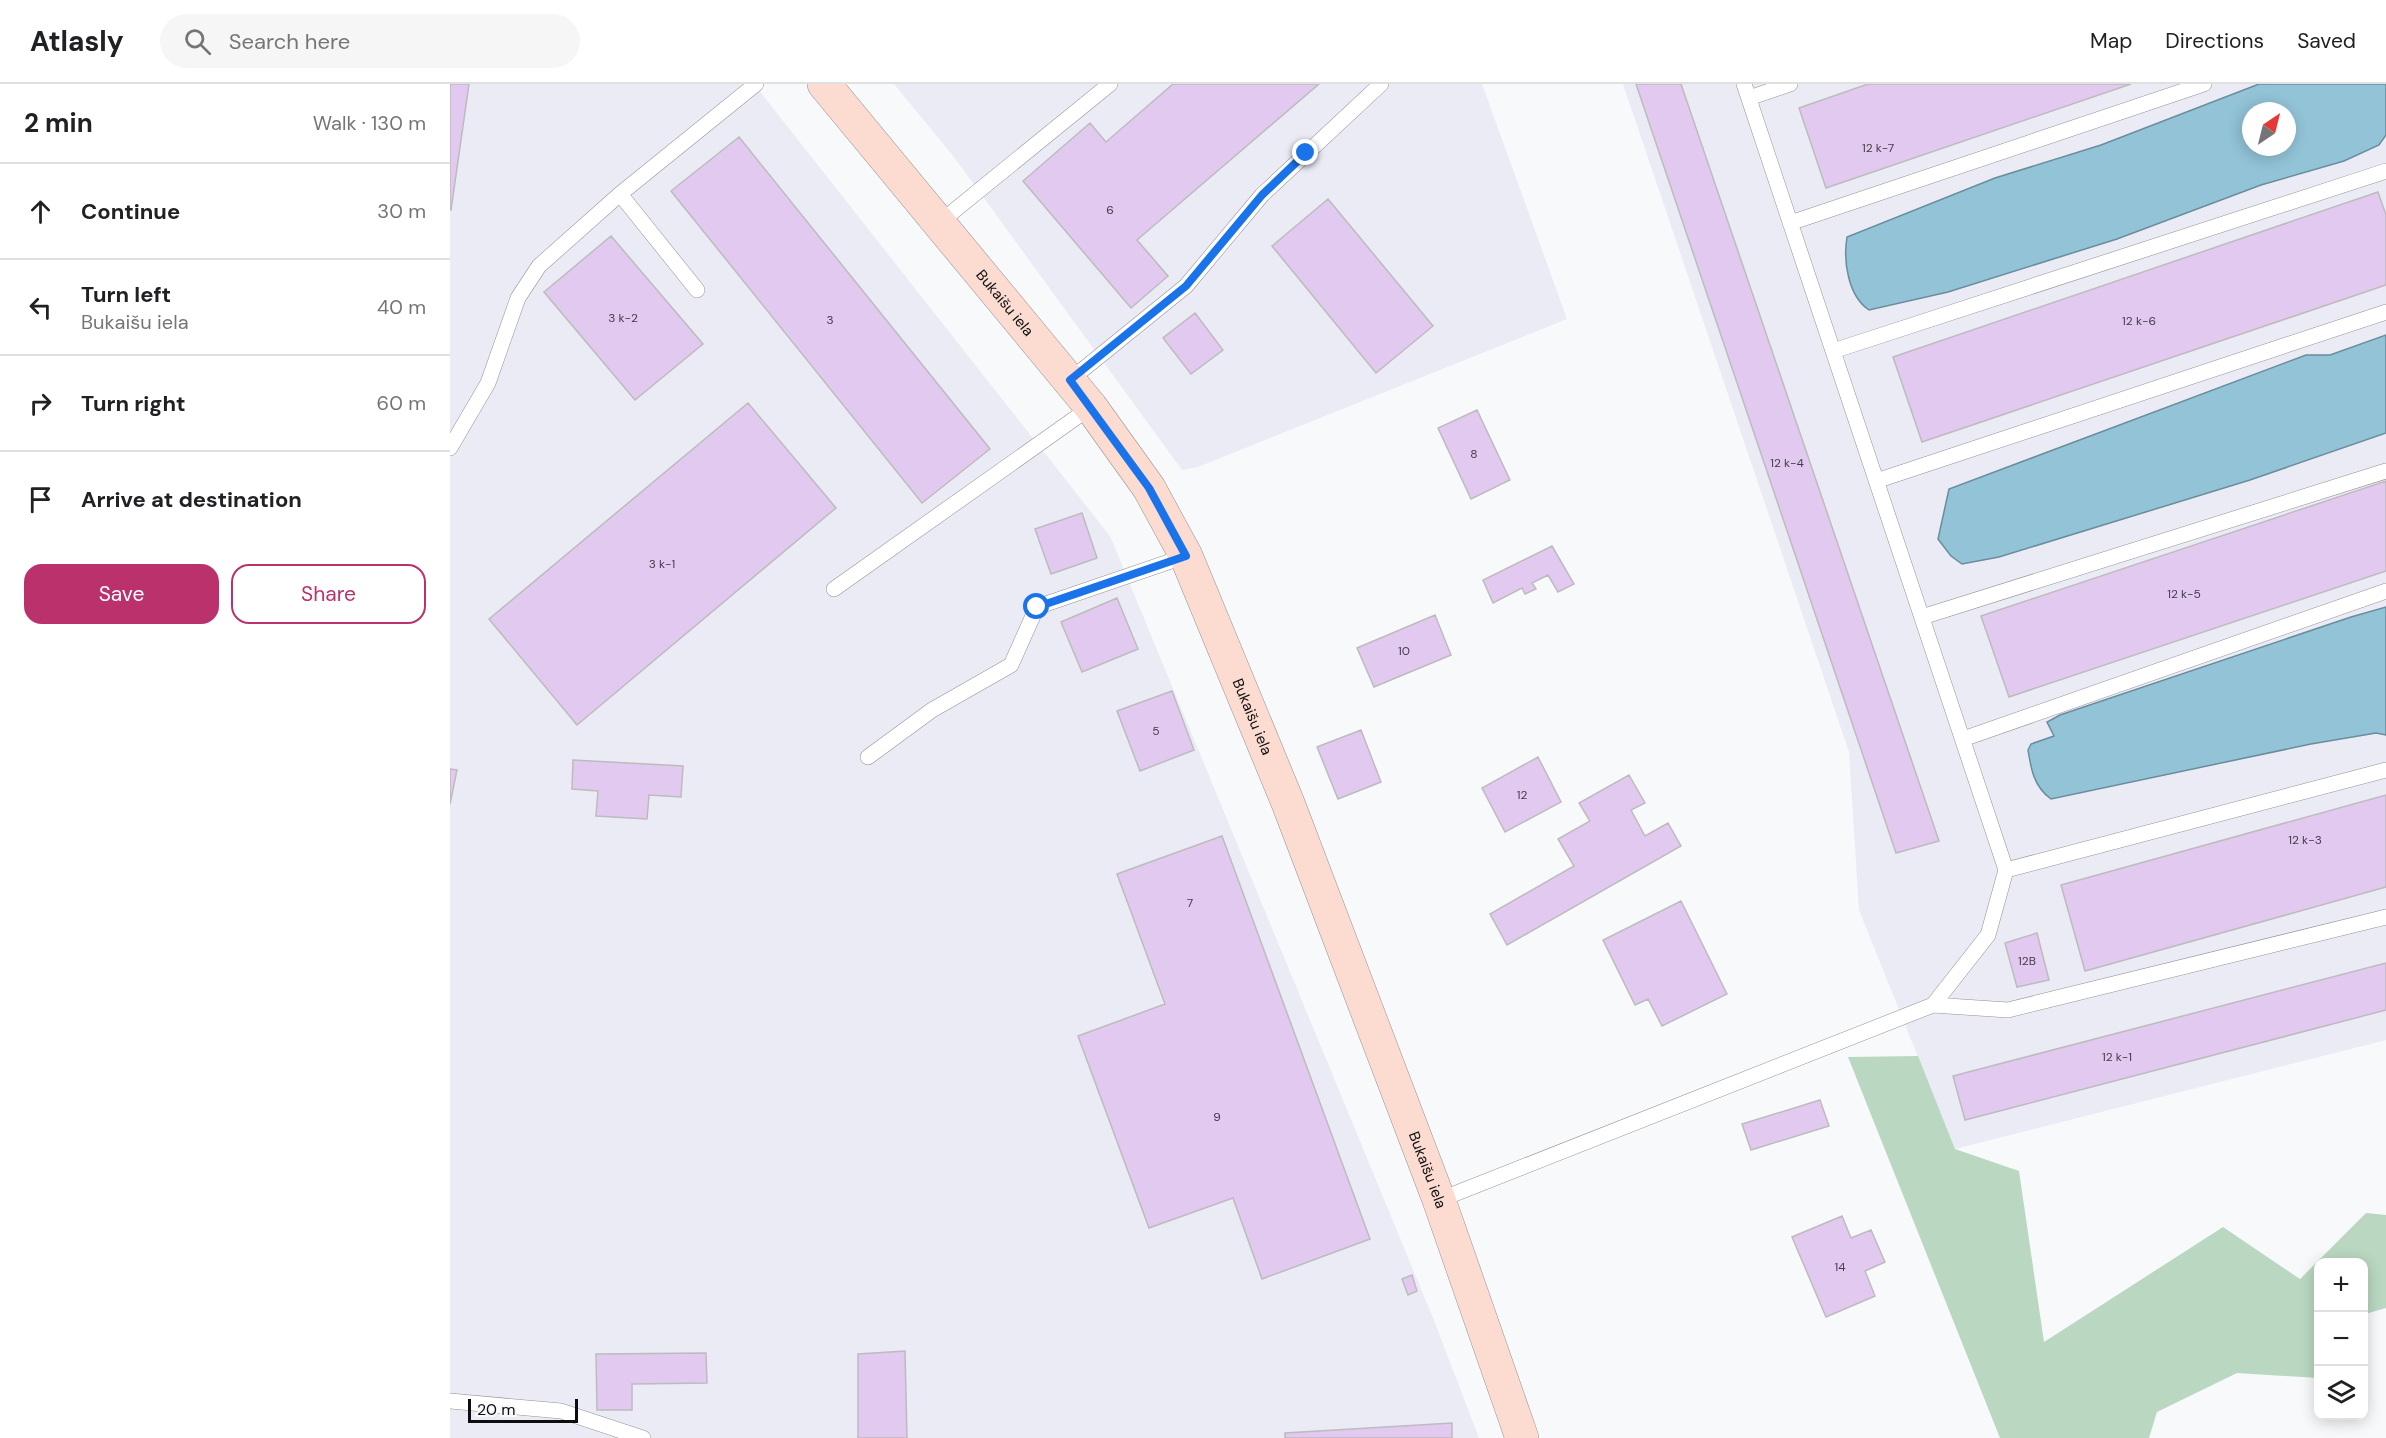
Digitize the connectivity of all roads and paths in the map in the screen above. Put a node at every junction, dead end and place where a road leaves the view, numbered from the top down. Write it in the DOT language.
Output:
graph roads {
  1 [pos="756,84"];
  2 [pos="824,84"];
  3 [pos="1110,84"];
  4 [pos="1381,84"];
  5 [pos="1790,84"];
  6 [pos="2204,84"];
  7 [pos="1746,91"];
  8 [pos="2386,171"];
  9 [pos="620,194"];
  10 [pos="939,223"];
  11 [pos="1790,223"];
  12 [pos="698,290"];
  13 [pos="2386,312"];
  14 [pos="1833,351"];
  15 [pos="1070,380"];
  16 [pos="1091,407"];
  17 [pos="450,448"];
  18 [pos="2386,471"];
  19 [pos="1876,481"];
  20 [pos="1186,556"];
  21 [pos="834,589"];
  22 [pos="2386,591"];
  23 [pos="1922,617"];
  24 [pos="1963,739"];
  25 [pos="868,757"];
  26 [pos="2386,770"];
  27 [pos="2006,870"];
  28 [pos="2386,916"];
  29 [pos="1933,1005"];
  30 [pos="1439,1200"];
  31 [pos="450,1401"];
  32 [pos="643,1438"];
  33 [pos="1522,1438"];
  1 -- 9 [label="lane"];
  2 -- 10 [label="street, Bukaišu iela"];
  3 -- 10 [label="lane"];
  4 -- 15 [label="lane"];
  5 -- 7 [label="lane"];
  6 -- 11 [label="lane"];
  7 -- 11 [label="lane"];
  8 -- 14 [label="lane"];
  9 -- 12 [label="lane"];
  9 -- 17 [label="lane"];
  10 -- 15 [label="street, Bukaišu iela"];
  11 -- 14 [label="lane"];
  13 -- 19 [label="lane"];
  14 -- 19 [label="lane"];
  15 -- 16 [label="street, Bukaišu iela"];
  16 -- 20 [label="street, Bukaišu iela"];
  16 -- 21 [label="lane"];
  18 -- 23 [label="lane"];
  19 -- 23 [label="lane"];
  20 -- 25 [label="lane"];
  20 -- 30 [label="street, Bukaišu iela"];
  22 -- 24 [label="lane"];
  23 -- 24 [label="lane"];
  24 -- 27 [label="lane"];
  26 -- 27 [label="lane"];
  27 -- 29 [label="lane"];
  28 -- 29 [label="lane"];
  29 -- 30 [label="lane"];
  30 -- 33 [label="street, Bukaišu iela"];
  31 -- 32 [label="lane"];
}
